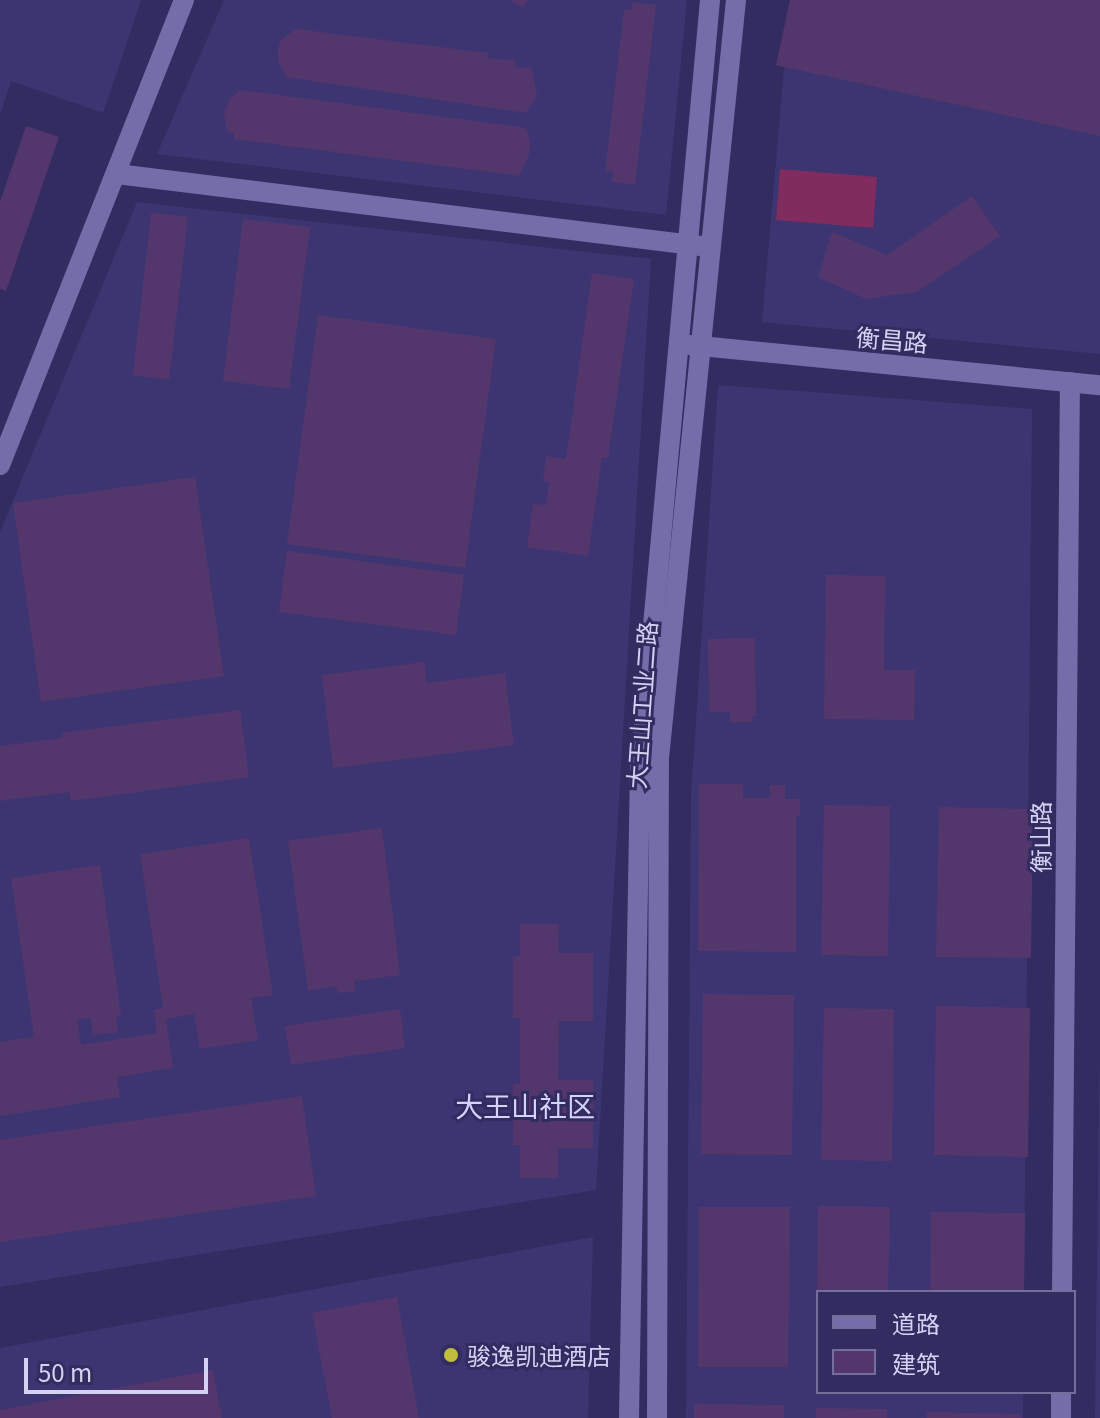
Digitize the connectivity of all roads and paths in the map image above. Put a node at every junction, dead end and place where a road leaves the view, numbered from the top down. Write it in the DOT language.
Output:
graph roads {
  1 [pos="184,0"];
  2 [pos="710,0"];
  3 [pos="736,0"];
  4 [pos="117,174"];
  5 [pos="688,244"];
  6 [pos="711,247"];
  7 [pos="679,343"];
  8 [pos="701,347"];
  9 [pos="1070,382"];
  10 [pos="1100,385"];
  11 [pos="0,465"];
  12 [pos="1062,1290"];
  13 [pos="1061,1394"];
  14 [pos="629,1418"];
  15 [pos="657,1418"];
  16 [pos="1061,1418"];
  1 -- 4 [label="street"];
  2 -- 5 [label="street, 大王山工业二路"];
  3 -- 6 [label="street, 大王山工业二路"];
  4 -- 5 [label="street"];
  4 -- 11 [label="street"];
  5 -- 6 [label="street"];
  5 -- 7 [label="street, 大王山工业二路"];
  6 -- 8 [label="street, 大王山工业二路"];
  7 -- 8 [label="street, 衡昌路"];
  7 -- 14 [label="street, 大王山工业二路"];
  8 -- 9 [label="street, 衡昌路"];
  8 -- 15 [label="street, 大王山工业二路"];
  9 -- 10 [label="street, 衡昌路"];
  9 -- 12 [label="street, 衡山路"];
  13 -- 16 [label="street"];
}
